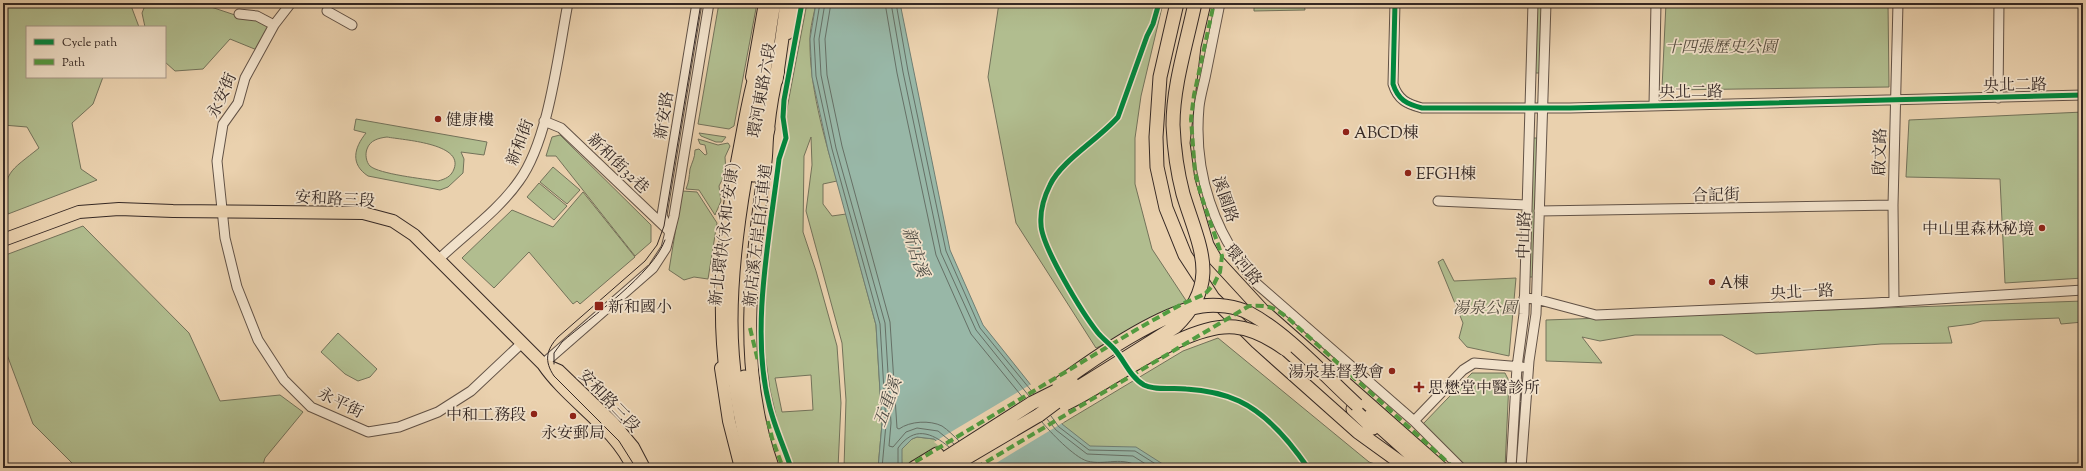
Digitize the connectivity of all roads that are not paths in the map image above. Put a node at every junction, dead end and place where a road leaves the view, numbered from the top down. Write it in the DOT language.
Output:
graph roads {
  1 [pos="291,3"];
  2 [pos="568,3"];
  3 [pos="697,3"];
  4 [pos="709,3"];
  5 [pos="765,3"];
  6 [pos="774,3"];
  7 [pos="788,3"];
  8 [pos="795,3"];
  9 [pos="1177,3"];
  10 [pos="1188,3"];
  11 [pos="1195,3"];
  12 [pos="1204,3"];
  13 [pos="1220,3"];
  14 [pos="1395,3"];
  15 [pos="1533,3"];
  16 [pos="1546,3"];
  17 [pos="1656,3"];
  18 [pos="1898,3"];
  19 [pos="1999,3"];
  20 [pos="327,11"];
  21 [pos="239,14"];
  22 [pos="274,25"];
  23 [pos="352,25"];
  24 [pos="766,40"];
  25 [pos="776,80"];
  26 [pos="2083,95"];
  27 [pos="1998,98"];
  28 [pos="1896,99"];
  29 [pos="1654,105"];
  30 [pos="1529,107"];
  31 [pos="1542,107"];
  32 [pos="544,120"];
  33 [pos="768,129"];
  34 [pos="1438,201"];
  35 [pos="1527,205"];
  36 [pos="1893,205"];
  37 [pos="1539,211"];
  38 [pos="221,212"];
  39 [pos="670,232"];
  40 [pos="3,240"];
  41 [pos="439,259"];
  42 [pos="2083,290"];
  43 [pos="1524,298"];
  44 [pos="1536,299"];
  45 [pos="1894,301"];
  46 [pos="522,343"];
  47 [pos="543,364"];
  48 [pos="1517,367"];
  49 [pos="1528,368"];
  50 [pos="1032,403"];
  51 [pos="1355,407"];
  52 [pos="1040,415"];
  53 [pos="1414,421"];
  54 [pos="992,427"];
  55 [pos="1358,432"];
  56 [pos="993,443"];
  57 [pos="633,468"];
  58 [pos="644,468"];
  59 [pos="741,468"];
  60 [pos="748,468"];
  61 [pos="753,468"];
  62 [pos="767,468"];
  63 [pos="773,468"];
  64 [pos="914,468"];
  65 [pos="930,468"];
  66 [pos="949,468"];
  67 [pos="963,468"];
  68 [pos="1397,468"];
  69 [pos="1408,468"];
  70 [pos="1417,468"];
  71 [pos="1426,468"];
  72 [pos="1441,468"];
  73 [pos="1461,468"];
  74 [pos="1511,468"];
  75 [pos="1521,468"];
  1 -- 22 [label="street, 永安街"];
  2 -- 32 [label="street, 新和街"];
  3 -- 39 [label="street, 新安路"];
  4 -- 39 [label="street, 新安路"];
  5 -- 59 [label="main road, 環河東路六段"];
  6 -- 24 [label="highway, 新北環快(永和-安康)"];
  7 -- 25 [label="highway"];
  8 -- 25 [label="main road, 環河東路六段"];
  9 -- 55 [label="highway"];
  10 -- 50 [label="highway, bridge"];
  11 -- 52 [label="highway, bridge"];
  12 -- 72 [label="highway, 環河路"];
  13 -- 53 [label="street, 溪園路"];
  14 -- 30 [label="street, 央北二路"];
  15 -- 30 [label="street, 中山路"];
  16 -- 31 [label="street, 中山路"];
  17 -- 29 [label="street"];
  18 -- 28 [label="street, 啟文路"];
  19 -- 27 [label="street"];
  20 -- 23 [label="street"];
  21 -- 22 [label="street"];
  22 -- 38 [label="street, 永安街"];
  24 -- 60 [label="highway"];
  24 -- 61 [label="highway, 新北環快(永和-安康)"];
  25 -- 33 [label="main road, 環河東路六段"];
  26 -- 27 [label="street, 央北二路"];
  27 -- 28 [label="street, 央北二路"];
  28 -- 29 [label="street, 央北二路"];
  28 -- 36 [label="street, 啟文路"];
  29 -- 31 [label="street, 央北二路"];
  30 -- 31 [label="street, 央北二路"];
  30 -- 35 [label="street, 中山路"];
  31 -- 37 [label="street, 中山路"];
  32 -- 39 [label="street, 新和街32巷"];
  32 -- 41 [label="street, 新和街"];
  33 -- 62 [label="highway"];
  33 -- 63 [label="main road, 環河東路六段"];
  34 -- 35 [label="street"];
  35 -- 43 [label="street, 中山路"];
  36 -- 37 [label="street, 合記街"];
  36 -- 45 [label="street, 啟文路"];
  37 -- 44 [label="street, 中山路"];
  38 -- 40 [label="main road, 安和路三段"];
  38 -- 41 [label="main road, 安和路三段"];
  38 -- 46 [label="street, 永平街"];
  39 -- 47 [label="street, 新安路"];
  41 -- 46 [label="main road, 安和路三段"];
  42 -- 45 [label="street, 央北一路"];
  43 -- 44 [label="street, 央北一路"];
  43 -- 48 [label="street, 中山路"];
  44 -- 45 [label="street, 央北一路"];
  44 -- 49 [label="street, 中山路"];
  46 -- 47 [label="main road, 安和路三段"];
  47 -- 57 [label="main road, 安和路三段"];
  47 -- 58 [label="main road, 安和路三段"];
  48 -- 49 [label="street"];
  48 -- 53 [label="street"];
  48 -- 74 [label="street, 中山路"];
  49 -- 75 [label="street, 中山路"];
  50 -- 51 [label="highway, bridge"];
  50 -- 54 [label="highway"];
  51 -- 52 [label="highway, bridge"];
  51 -- 70 [label="highway"];
  51 -- 71 [label="highway"];
  52 -- 56 [label="highway"];
  53 -- 73 [label="street, 溪園路"];
  54 -- 64 [label="highway"];
  54 -- 65 [label="highway"];
  55 -- 68 [label="highway"];
  55 -- 69 [label="highway"];
  56 -- 66 [label="highway"];
  56 -- 67 [label="highway"];
}
